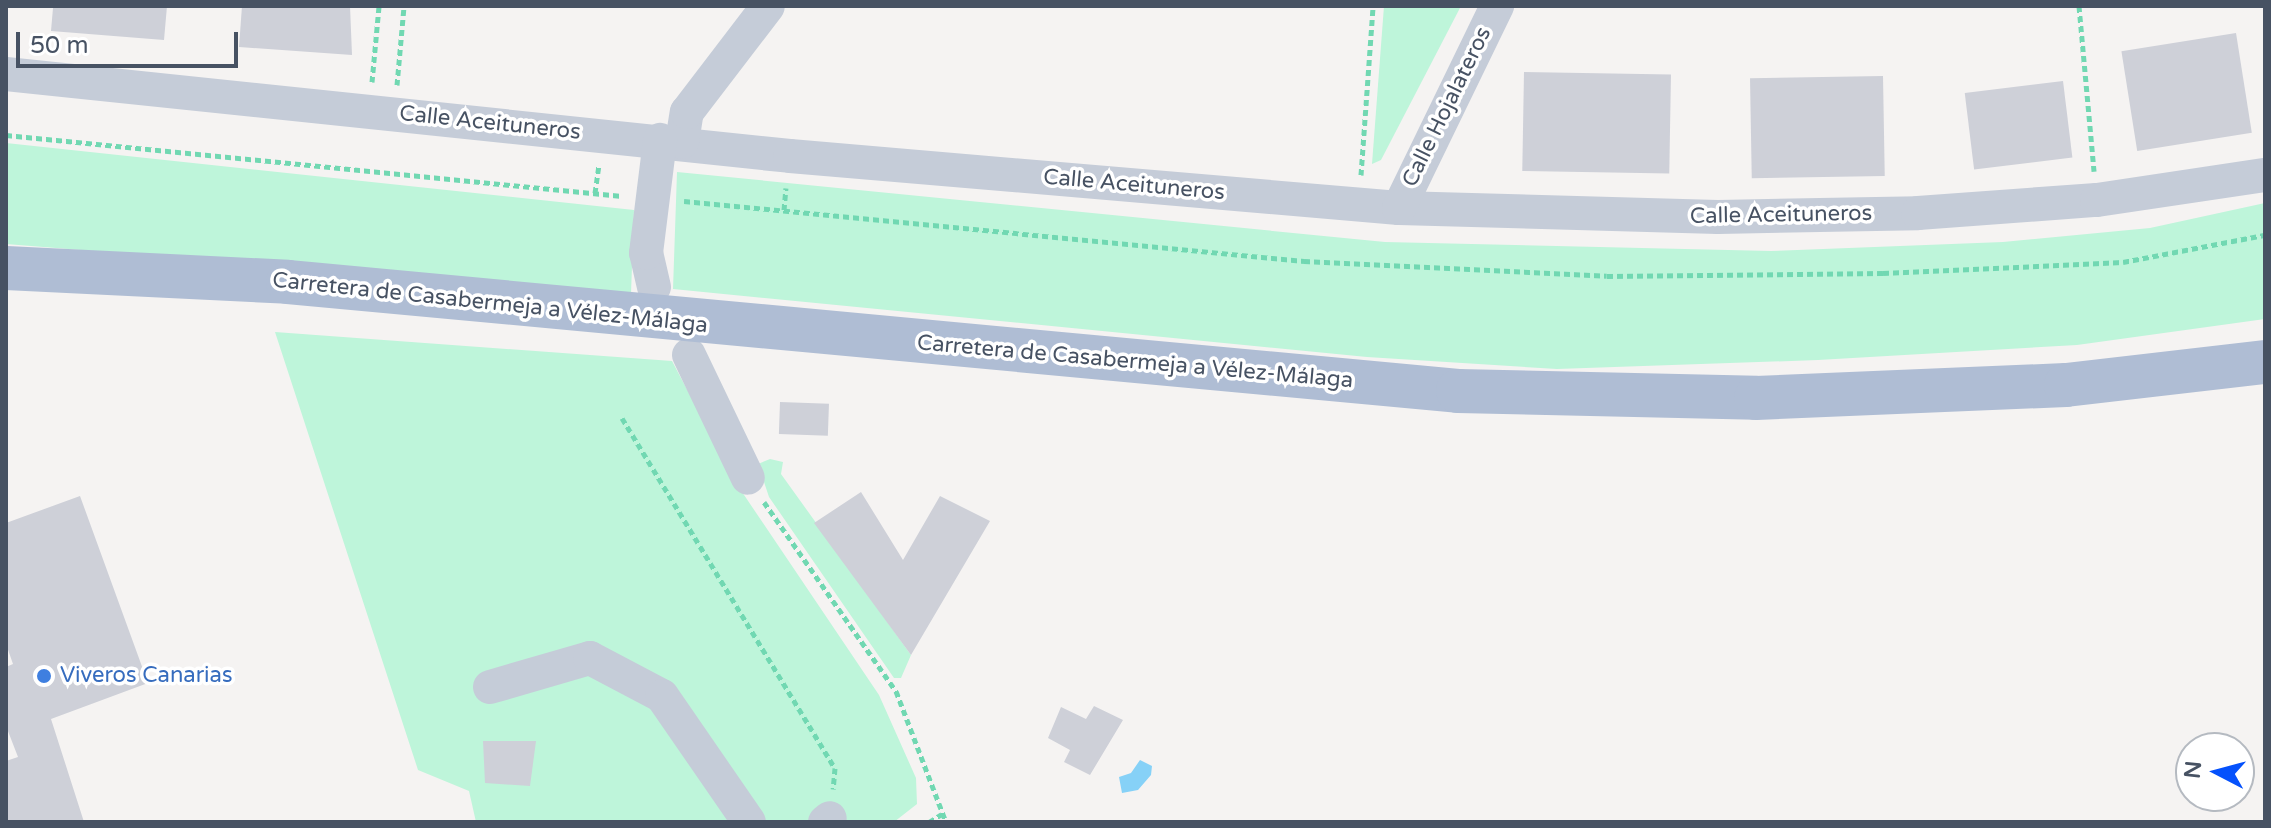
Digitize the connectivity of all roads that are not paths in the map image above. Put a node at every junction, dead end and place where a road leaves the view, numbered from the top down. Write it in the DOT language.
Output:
graph roads {
  1 [pos="768,6"];
  2 [pos="1497,6"];
  3 [pos="6,74"];
  4 [pos="671,141"];
  5 [pos="2265,175"];
  6 [pos="1399,208"];
  7 [pos="6,268"];
  8 [pos="654,287"];
  9 [pos="689,355"];
  10 [pos="2265,362"];
  11 [pos="748,478"];
  12 [pos="490,687"];
  13 [pos="749,822"];
  1 -- 4 [label="street"];
  2 -- 6 [label="street, Calle Hojalateros"];
  3 -- 4 [label="street, Calle Aceituneros"];
  4 -- 6 [label="street, Calle Aceituneros"];
  4 -- 8 [label="street"];
  5 -- 6 [label="street, Calle Aceituneros"];
  7 -- 10 [label="main road, Carretera de Casabermeja a Vélez-Málaga"];
  9 -- 11 [label="street"];
  12 -- 13 [label="street"];
}
